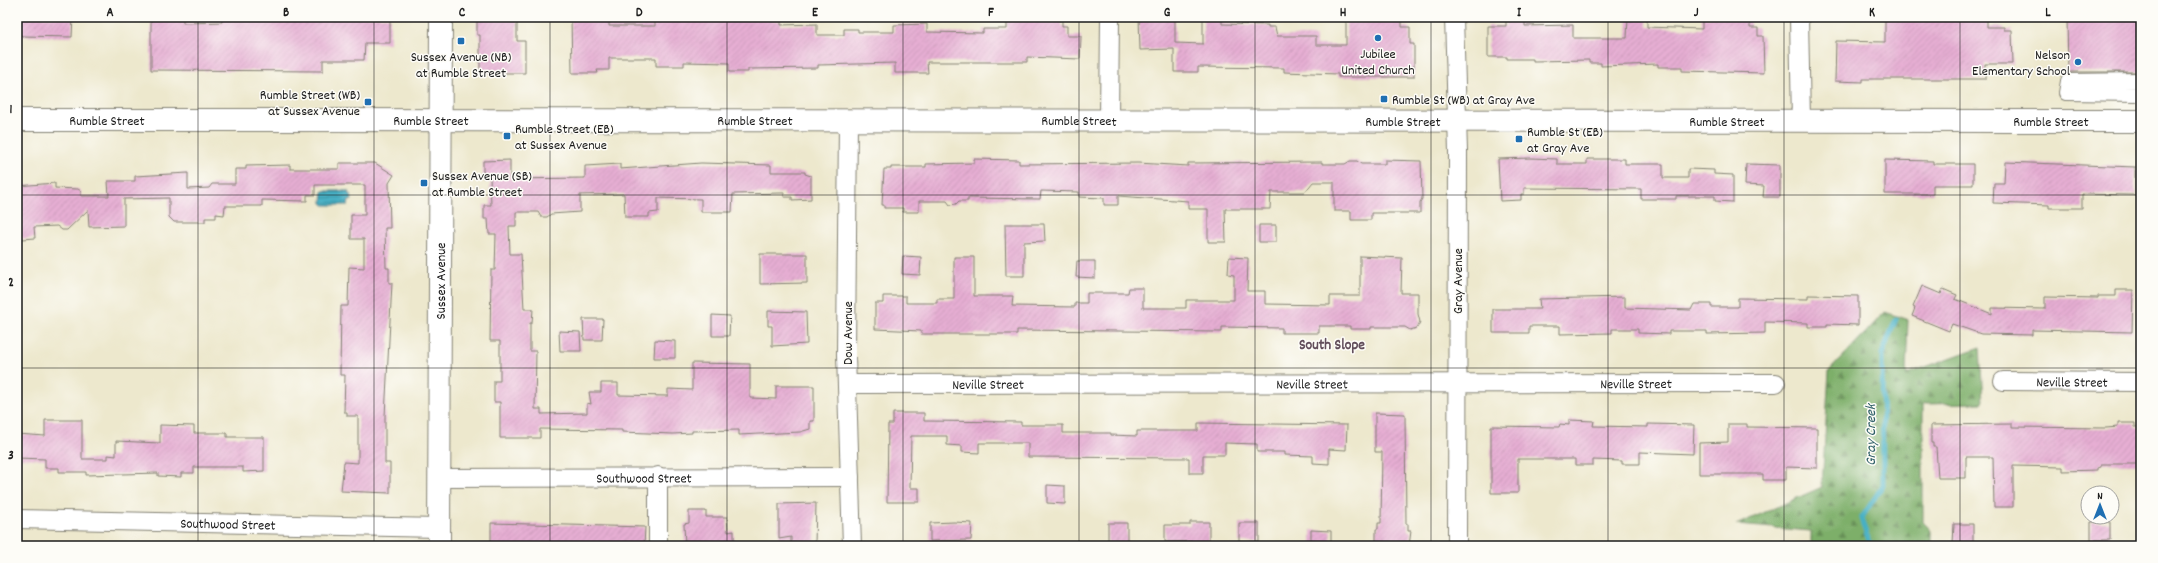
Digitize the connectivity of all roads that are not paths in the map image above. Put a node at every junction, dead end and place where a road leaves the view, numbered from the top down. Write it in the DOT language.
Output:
graph roads {
  1 [pos="441,17"];
  2 [pos="1110,17"];
  3 [pos="1454,17"];
  4 [pos="1799,17"];
  5 [pos="2141,80"];
  6 [pos="2141,94"];
  7 [pos="17,120"];
  8 [pos="848,120"];
  9 [pos="1109,120"];
  10 [pos="441,121"];
  11 [pos="1457,121"];
  12 [pos="2141,121"];
  13 [pos="1801,122"];
  14 [pos="2003,381"];
  15 [pos="1776,382"];
  16 [pos="2141,382"];
  17 [pos="847,384"];
  18 [pos="1456,384"];
  19 [pos="658,476"];
  20 [pos="850,477"];
  21 [pos="439,478"];
  22 [pos="17,519"];
  23 [pos="439,537"];
  24 [pos="658,546"];
  25 [pos="852,546"];
  26 [pos="1457,546"];
  1 -- 10 [label="street, Sussex Avenue"];
  2 -- 9 [label="street"];
  3 -- 11 [label="street, Gray Avenue"];
  4 -- 13 [label="street"];
  5 -- 6 [label="street"];
  7 -- 10 [label="street, Rumble Street"];
  8 -- 9 [label="street, Rumble Street"];
  8 -- 10 [label="street, Rumble Street"];
  8 -- 17 [label="street, Dow Avenue"];
  9 -- 11 [label="street, Rumble Street"];
  10 -- 21 [label="street, Sussex Avenue"];
  11 -- 13 [label="street, Rumble Street"];
  11 -- 18 [label="street, Gray Avenue"];
  12 -- 13 [label="street, Rumble Street"];
  14 -- 16 [label="street, Neville Street"];
  15 -- 18 [label="street, Neville Street"];
  17 -- 18 [label="street, Neville Street"];
  17 -- 20 [label="street, Dow Avenue"];
  18 -- 26 [label="street, Gray Avenue"];
  19 -- 20 [label="street, Southwood Street"];
  19 -- 21 [label="street, Southwood Street"];
  19 -- 24 [label="street"];
  20 -- 25 [label="street, Dow Avenue"];
  21 -- 23 [label="street, Sussex Avenue"];
  22 -- 23 [label="street, Southwood Street"];
}
